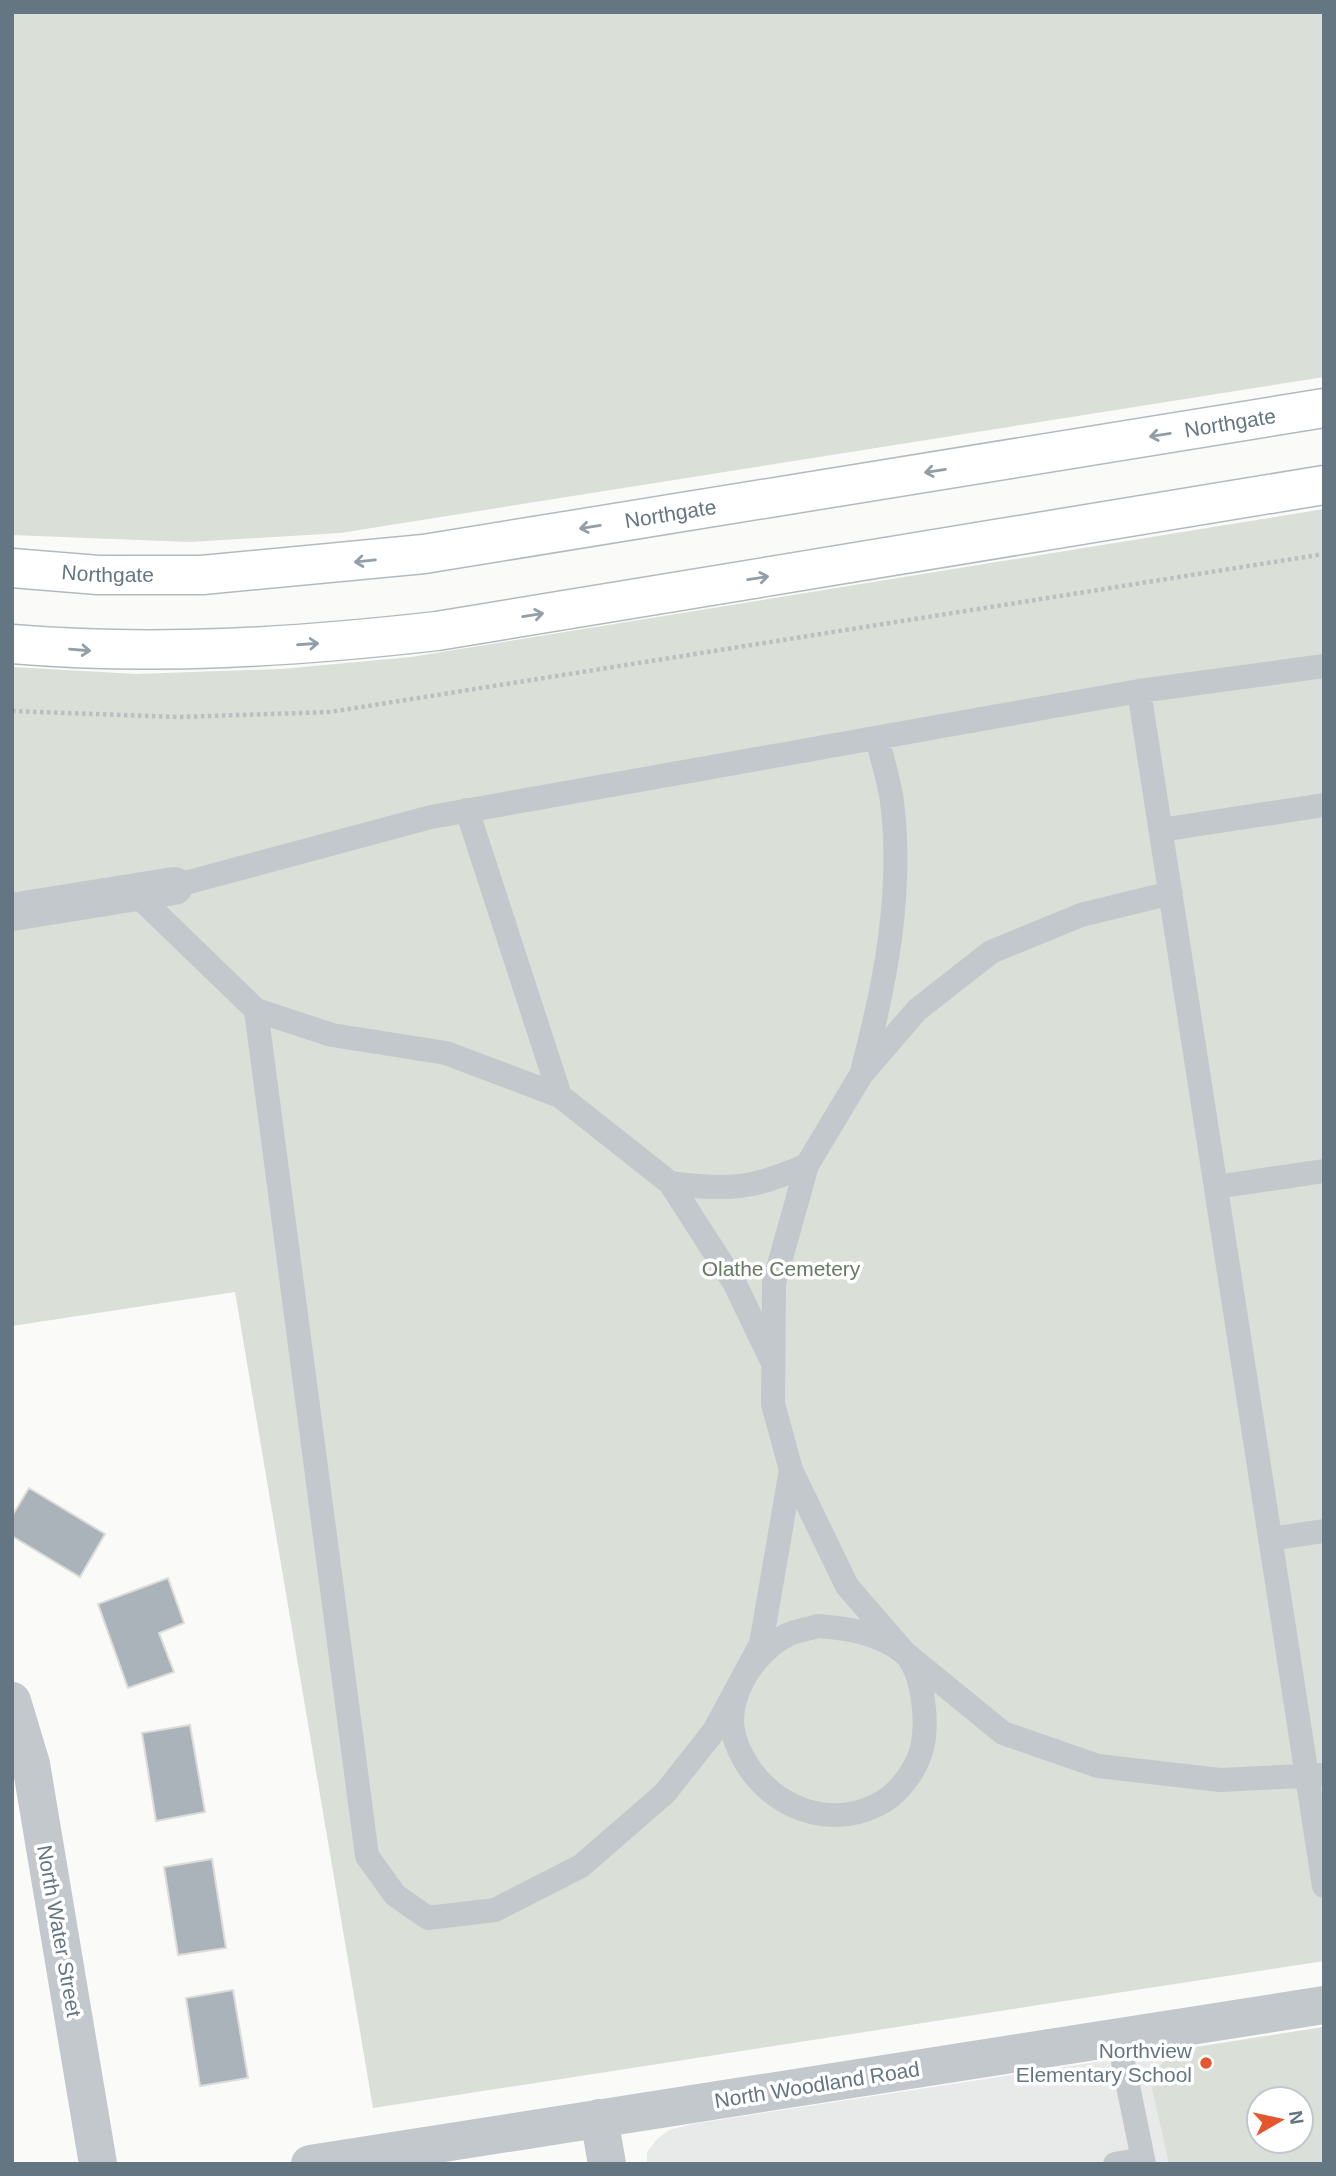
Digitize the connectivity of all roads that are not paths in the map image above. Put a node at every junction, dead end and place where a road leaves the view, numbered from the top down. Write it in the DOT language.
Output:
graph roads {
  1 [pos="1324,408"];
  2 [pos="1324,485"];
  3 [pos="12,568"];
  4 [pos="12,644"];
  5 [pos="1324,666"];
  6 [pos="1139,691"];
  7 [pos="877,738"];
  8 [pos="1324,804"];
  9 [pos="467,810"];
  10 [pos="1161,830"];
  11 [pos="174,886"];
  12 [pos="134,892"];
  13 [pos="1171,893"];
  14 [pos="12,912"];
  15 [pos="256,1010"];
  16 [pos="861,1074"];
  17 [pos="560,1096"];
  18 [pos="807,1165"];
  19 [pos="1324,1171"];
  20 [pos="670,1183"];
  21 [pos="1216,1187"];
  22 [pos="774,1364"];
  23 [pos="791,1470"];
  24 [pos="1324,1531"];
  25 [pos="1270,1539"];
  26 [pos="905,1653"];
  27 [pos="744,1677"];
  28 [pos="12,1701"];
  29 [pos="1315,1776"];
  30 [pos="1324,1886"];
  31 [pos="1324,2005"];
  32 [pos="1118,2037"];
  33 [pos="599,2119"];
  34 [pos="1144,2162"];
  35 [pos="98,2164"];
  36 [pos="310,2164"];
  37 [pos="607,2164"];
  38 [pos="1115,2164"];
  1 -- 3 [label="main road, Northgate, one-way"];
  4 -- 2 [label="main road, one-way"];
  5 -- 6 [label="lane"];
  6 -- 7 [label="lane"];
  6 -- 10 [label="lane"];
  7 -- 9 [label="lane"];
  7 -- 16 [label="lane"];
  8 -- 10 [label="lane"];
  9 -- 11 [label="lane"];
  9 -- 17 [label="lane"];
  10 -- 13 [label="lane"];
  11 -- 12 [label="street"];
  12 -- 14 [label="street"];
  12 -- 15 [label="lane"];
  13 -- 16 [label="lane"];
  13 -- 21 [label="lane"];
  15 -- 17 [label="lane"];
  15 -- 27 [label="lane"];
  16 -- 18 [label="lane"];
  17 -- 20 [label="lane"];
  18 -- 20 [label="lane"];
  18 -- 22 [label="lane"];
  19 -- 21 [label="lane"];
  20 -- 22 [label="lane"];
  21 -- 25 [label="lane"];
  22 -- 23 [label="lane"];
  23 -- 26 [label="lane"];
  23 -- 27 [label="lane"];
  24 -- 25 [label="lane"];
  25 -- 29 [label="lane"];
  26 -- 27 [label="lane"];
  26 -- 27 [label="lane"];
  26 -- 29 [label="lane"];
  28 -- 35 [label="street, North Water Street"];
  29 -- 30 [label="lane"];
  31 -- 32 [label="street, North Woodland Road"];
  32 -- 33 [label="street, North Woodland Road"];
  32 -- 34 [label="lane"];
  33 -- 36 [label="street, North Woodland Road"];
  33 -- 37 [label="street"];
  34 -- 38 [label="lane"];
}
